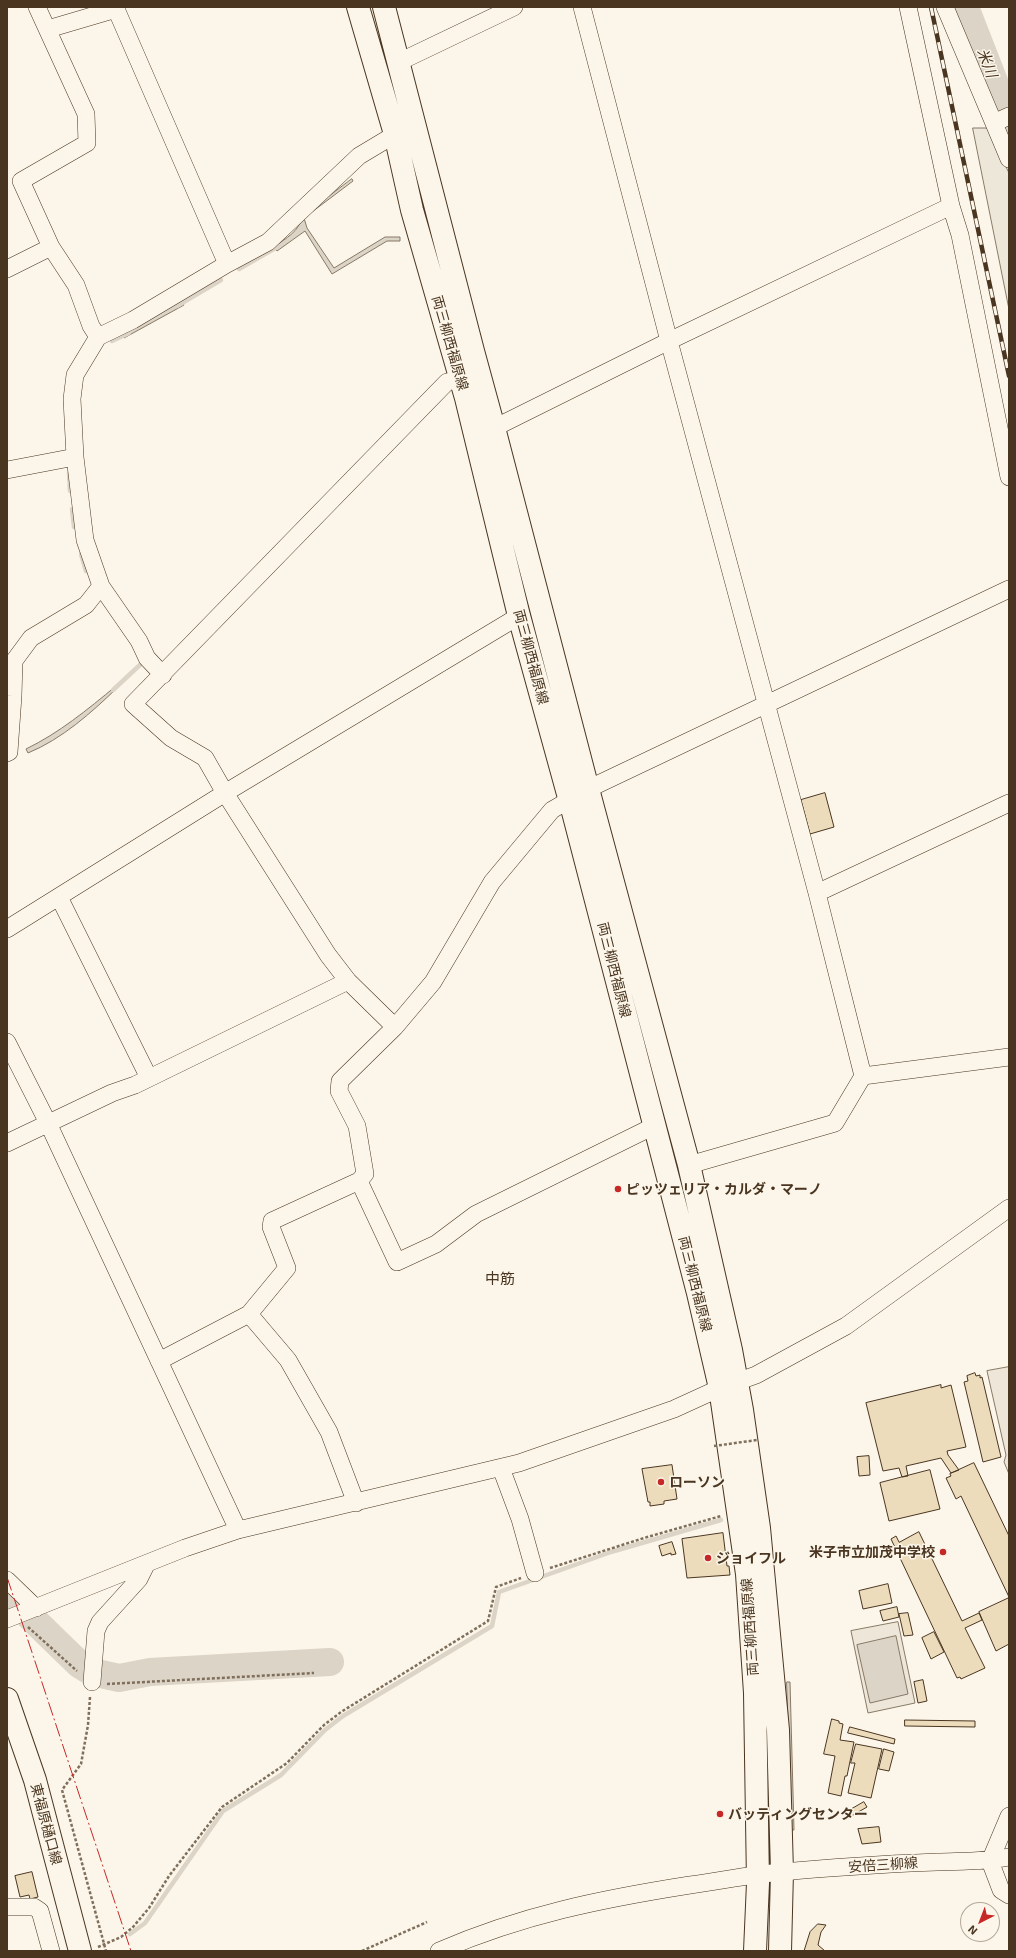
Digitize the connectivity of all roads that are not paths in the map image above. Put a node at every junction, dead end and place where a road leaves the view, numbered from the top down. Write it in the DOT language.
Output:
graph roads {
  1 [pos="37,7"];
  2 [pos="358,7"];
  3 [pos="384,7"];
  4 [pos="514,7"];
  5 [pos="582,7"];
  6 [pos="908,7"];
  7 [pos="945,7"];
  8 [pos="48,29"];
  9 [pos="399,62"];
  10 [pos="1000,120"];
  11 [pos="404,129"];
  12 [pos="1009,159"];
  13 [pos="951,206"];
  14 [pos="51,247"];
  15 [pos="227,264"];
  16 [pos="7,269"];
  17 [pos="98,337"];
  18 [pos="669,341"];
  19 [pos="470,379"];
  20 [pos="485,431"];
  21 [pos="75,457"];
  22 [pos="7,470"];
  23 [pos="1009,477"];
  24 [pos="1009,589"];
  25 [pos="97,591"];
  26 [pos="519,616"];
  27 [pos="162,675"];
  28 [pos="766,706"];
  29 [pos="7,753"];
  30 [pos="588,789"];
  31 [pos="225,793"];
  32 [pos="570,800"];
  33 [pos="1009,804"];
  34 [pos="817,893"];
  35 [pos="59,897"];
  36 [pos="7,929"];
  37 [pos="348,981"];
  38 [pos="395,1027"];
  39 [pos="7,1042"];
  40 [pos="1009,1058"];
  41 [pos="863,1076"];
  42 [pos="150,1078"];
  43 [pos="48,1123"];
  44 [pos="654,1126"];
  45 [pos="7,1143"];
  46 [pos="689,1165"];
  47 [pos="359,1181"];
  48 [pos="1009,1208"];
  49 [pos="249,1314"];
  50 [pos="159,1361"];
  51 [pos="729,1385"];
  52 [pos="501,1468"];
  53 [pos="356,1503"];
  54 [pos="238,1530"];
  55 [pos="146,1565"];
  56 [pos="535,1573"];
  57 [pos="7,1580"];
  58 [pos="35,1608"];
  59 [pos="13,1617"];
  60 [pos="92,1682"];
  61 [pos="7,1699"];
  62 [pos="1009,1816"];
  63 [pos="1009,1858"];
  64 [pos="990,1861"];
  65 [pos="782,1872"];
  66 [pos="758,1875"];
  67 [pos="1009,1895"];
  68 [pos="7,1907"];
  69 [pos="52,1951"];
  70 [pos="79,1951"];
  71 [pos="439,1951"];
  72 [pos="755,1951"];
  73 [pos="780,1951"];
  1 -- 8 [label="street"];
  2 -- 11 [label="main road, 両三柳西福原線"];
  3 -- 9 [label="main road, 両三柳西福原線"];
  4 -- 9 [label="street"];
  5 -- 18 [label="street"];
  6 -- 13 [label="street"];
  7 -- 10 [label="street"];
  8 -- 14 [label="street"];
  8 -- 15 [label="street"];
  9 -- 11 [label="main road, 両三柳西福原線"];
  10 -- 12 [label="street"];
  11 -- 15 [label="street"];
  11 -- 19 [label="main road, 両三柳西福原線"];
  13 -- 18 [label="street"];
  13 -- 23 [label="street"];
  14 -- 16 [label="street"];
  14 -- 17 [label="street"];
  15 -- 17 [label="street"];
  17 -- 21 [label="street"];
  18 -- 20 [label="street"];
  18 -- 28 [label="street"];
  19 -- 20 [label="main road, 両三柳西福原線"];
  19 -- 27 [label="street"];
  20 -- 26 [label="main road, 両三柳西福原線"];
  20 -- 30 [label="main road, 両三柳西福原線"];
  21 -- 22 [label="street"];
  21 -- 25 [label="street"];
  24 -- 28 [label="street"];
  25 -- 27 [label="street"];
  25 -- 29 [label="street"];
  26 -- 31 [label="street"];
  26 -- 32 [label="main road, 両三柳西福原線"];
  27 -- 31 [label="street"];
  28 -- 30 [label="street"];
  28 -- 34 [label="street"];
  30 -- 32 [label="street"];
  30 -- 46 [label="main road, 両三柳西福原線"];
  31 -- 35 [label="street"];
  31 -- 37 [label="street"];
  32 -- 38 [label="street"];
  32 -- 44 [label="main road, 両三柳西福原線"];
  33 -- 34 [label="street"];
  34 -- 41 [label="street"];
  35 -- 36 [label="street"];
  35 -- 42 [label="street"];
  37 -- 38 [label="street"];
  37 -- 42 [label="street"];
  38 -- 47 [label="street"];
  39 -- 43 [label="street"];
  40 -- 41 [label="street"];
  41 -- 46 [label="street"];
  42 -- 43 [label="street"];
  43 -- 45 [label="street"];
  43 -- 50 [label="street"];
  44 -- 47 [label="street"];
  44 -- 51 [label="main road, 両三柳西福原線"];
  46 -- 51 [label="main road, 両三柳西福原線"];
  47 -- 49 [label="street"];
  48 -- 51 [label="street"];
  49 -- 50 [label="street"];
  49 -- 53 [label="street"];
  50 -- 54 [label="street"];
  51 -- 52 [label="street"];
  51 -- 65 [label="main road, 両三柳西福原線"];
  51 -- 66 [label="main road, 両三柳西福原線"];
  52 -- 53 [label="street"];
  52 -- 56 [label="street"];
  53 -- 54 [label="street"];
  54 -- 55 [label="street"];
  55 -- 58 [label="street"];
  55 -- 60 [label="street"];
  57 -- 58 [label="street"];
  58 -- 59 [label="street"];
  61 -- 70 [label="main road, 東福原樋口線"];
  62 -- 64 [label="street"];
  63 -- 64 [label="street, 安倍三柳線"];
  64 -- 65 [label="street, 安倍三柳線"];
  64 -- 67 [label="street"];
  65 -- 66 [label="street, 安倍三柳線"];
  65 -- 73 [label="main road, 両三柳西福原線"];
  66 -- 71 [label="street, 安倍三柳線"];
  66 -- 72 [label="main road, 両三柳西福原線"];
  68 -- 69 [label="street"];
}
